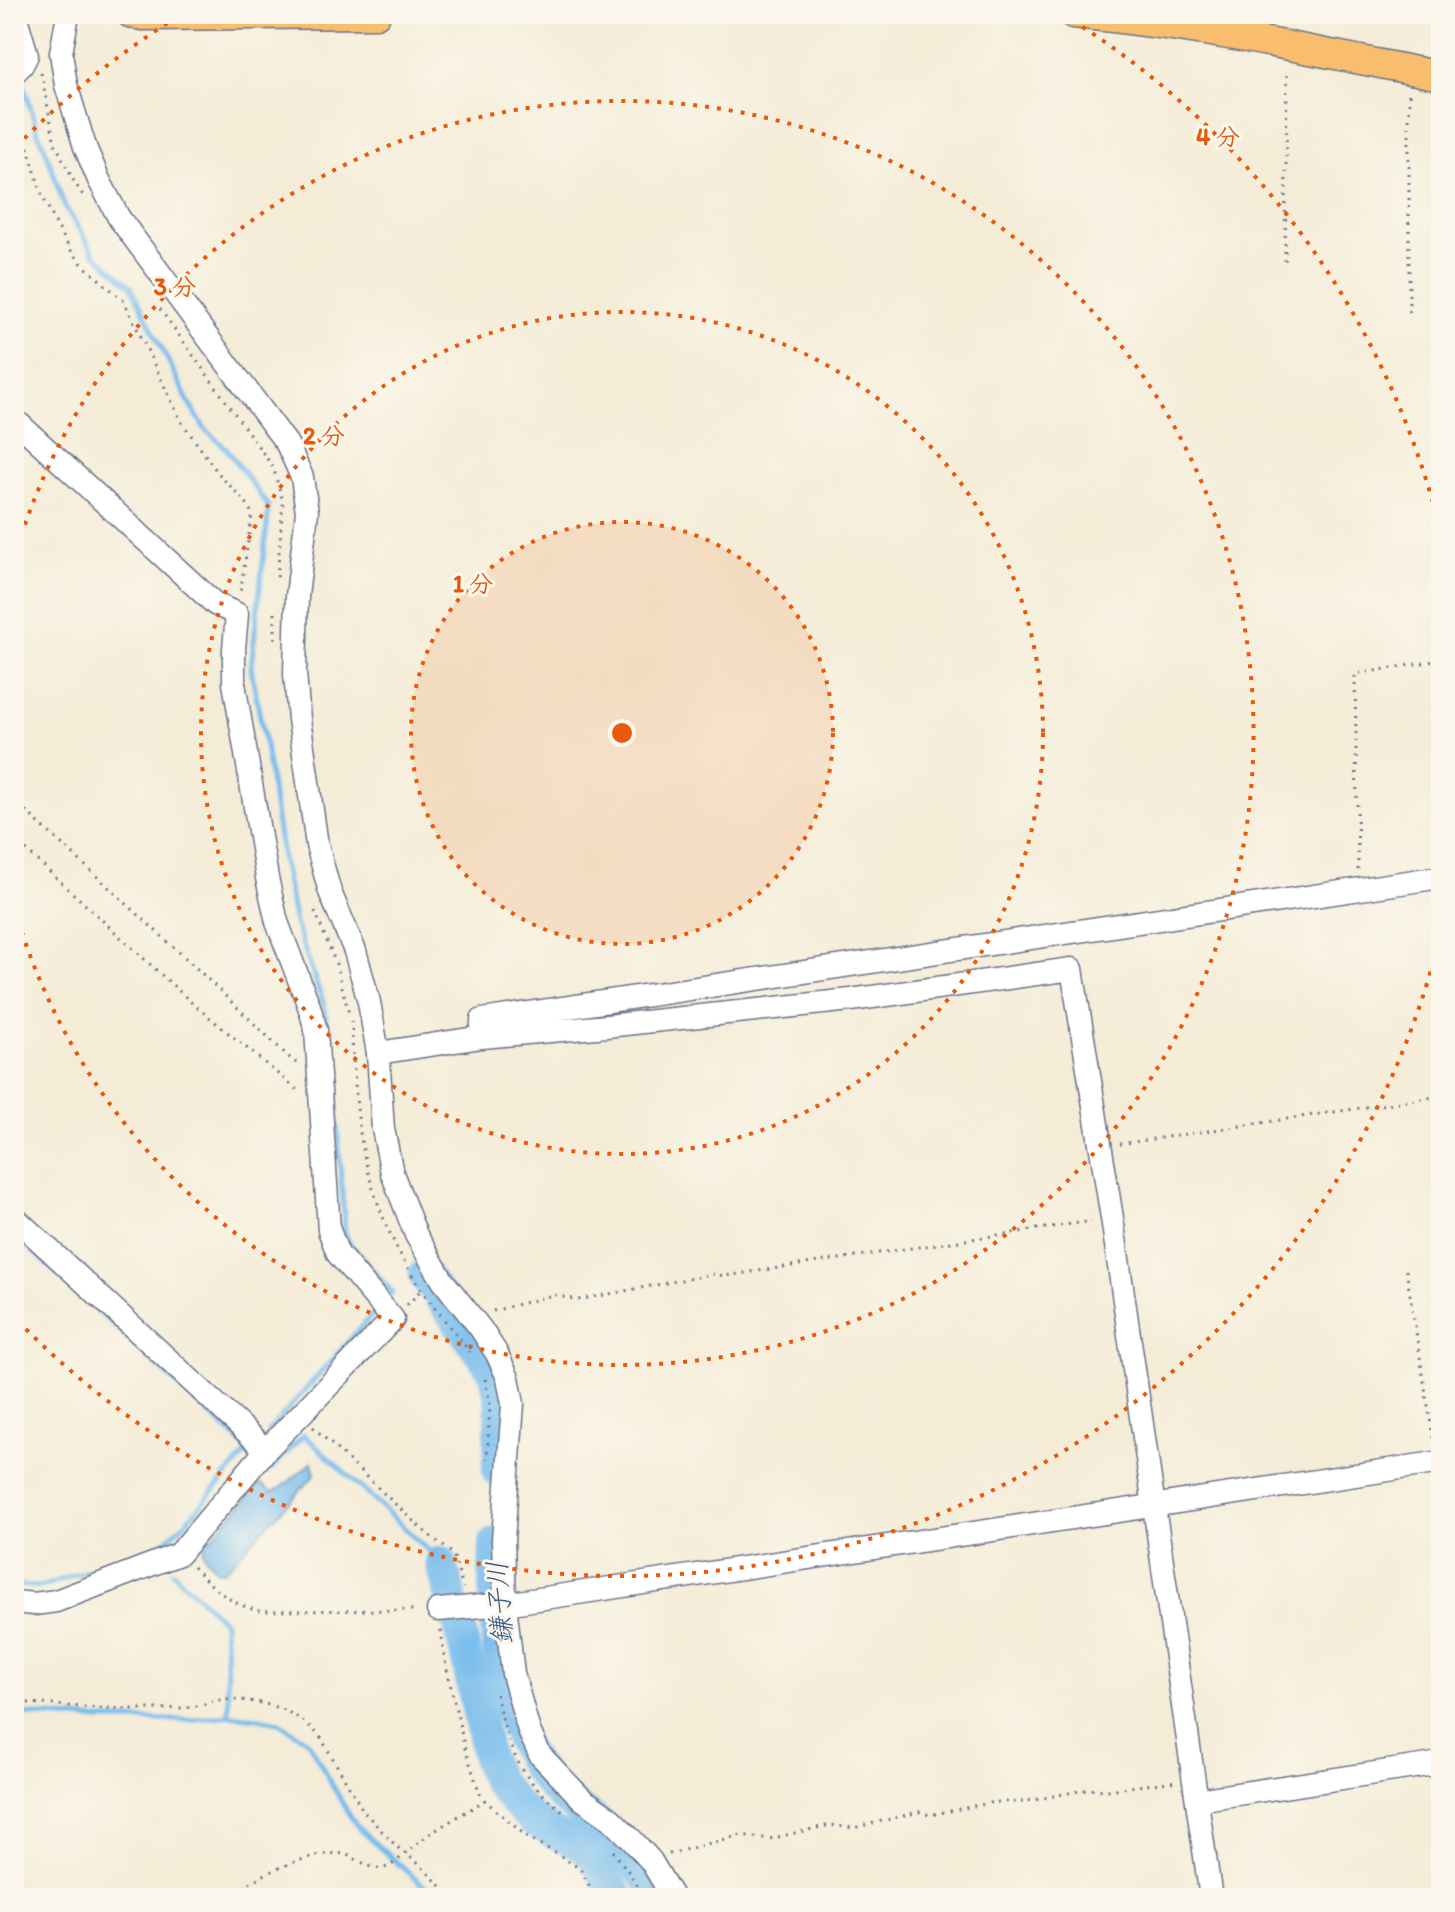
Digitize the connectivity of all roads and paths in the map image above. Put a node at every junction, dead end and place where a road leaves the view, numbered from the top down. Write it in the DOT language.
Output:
graph roads {
  1 [pos="15,14"];
  2 [pos="68,14"];
  3 [pos="131,14"];
  4 [pos="345,14"];
  5 [pos="376,14"];
  6 [pos="1073,14"];
  7 [pos="1290,46"];
  8 [pos="18,69"];
  9 [pos="1413,71"];
  10 [pos="1441,76"];
  11 [pos="14,101"];
  12 [pos="1285,261"];
  13 [pos="1409,314"];
  14 [pos="14,419"];
  15 [pos="237,614"];
  16 [pos="1441,660"];
  17 [pos="14,800"];
  18 [pos="14,839"];
  19 [pos="1441,877"];
  20 [pos="1358,890"];
  21 [pos="482,1037"];
  22 [pos="378,1053"];
  23 [pos="318,1064"];
  24 [pos="1441,1096"];
  25 [pos="321,1105"];
  26 [pos="1100,1147"];
  27 [pos="14,1217"];
  28 [pos="1112,1218"];
  29 [pos="1406,1270"];
  30 [pos="473,1319"];
  31 [pos="300,1415"];
  32 [pos="266,1450"];
  33 [pos="1439,1462"];
  34 [pos="1155,1506"];
  35 [pos="179,1554"];
  36 [pos="14,1602"];
  37 [pos="505,1604"];
  38 [pos="469,1607"];
  39 [pos="438,1610"];
  40 [pos="14,1705"];
  41 [pos="1441,1763"];
  42 [pos="1196,1789"];
  43 [pos="485,1800"];
  44 [pos="405,1853"];
  45 [pos="651,1861"];
  46 [pos="231,1898"];
  47 [pos="453,1898"];
  48 [pos="596,1898"];
  49 [pos="673,1898"];
  50 [pos="1211,1898"];
  1 -- 8 [label="street"];
  2 -- 22 [label="street"];
  3 -- 4 [label="main road"];
  4 -- 5 [label="main road"];
  6 -- 7 [label="main road"];
  7 -- 9 [label="main road"];
  7 -- 12 [label="path"];
  9 -- 10 [label="main road"];
  9 -- 13 [label="path"];
  11 -- 15 [label="path"];
  14 -- 15 [label="street"];
  15 -- 23 [label="street"];
  16 -- 20 [label="path"];
  17 -- 23 [label="path"];
  18 -- 25 [label="path"];
  19 -- 20 [label="street"];
  20 -- 21 [label="street"];
  21 -- 22 [label="street"];
  21 -- 26 [label="street"];
  22 -- 30 [label="street"];
  23 -- 25 [label="street"];
  24 -- 26 [label="path"];
  25 -- 31 [label="street"];
  26 -- 28 [label="street"];
  27 -- 32 [label="street"];
  28 -- 30 [label="path"];
  28 -- 34 [label="street"];
  29 -- 33 [label="path"];
  30 -- 37 [label="street"];
  31 -- 32 [label="street"];
  31 -- 38 [label="path"];
  32 -- 35 [label="street"];
  33 -- 34 [label="street"];
  34 -- 37 [label="street"];
  34 -- 42 [label="street"];
  35 -- 36 [label="street"];
  35 -- 39 [label="path"];
  37 -- 38 [label="street"];
  37 -- 45 [label="street"];
  38 -- 39 [label="street"];
  39 -- 43 [label="path"];
  40 -- 44 [label="path"];
  41 -- 42 [label="street"];
  42 -- 45 [label="path"];
  42 -- 50 [label="street"];
  43 -- 44 [label="path"];
  43 -- 48 [label="path"];
  44 -- 46 [label="path"];
  44 -- 47 [label="path"];
  45 -- 49 [label="street"];
}
